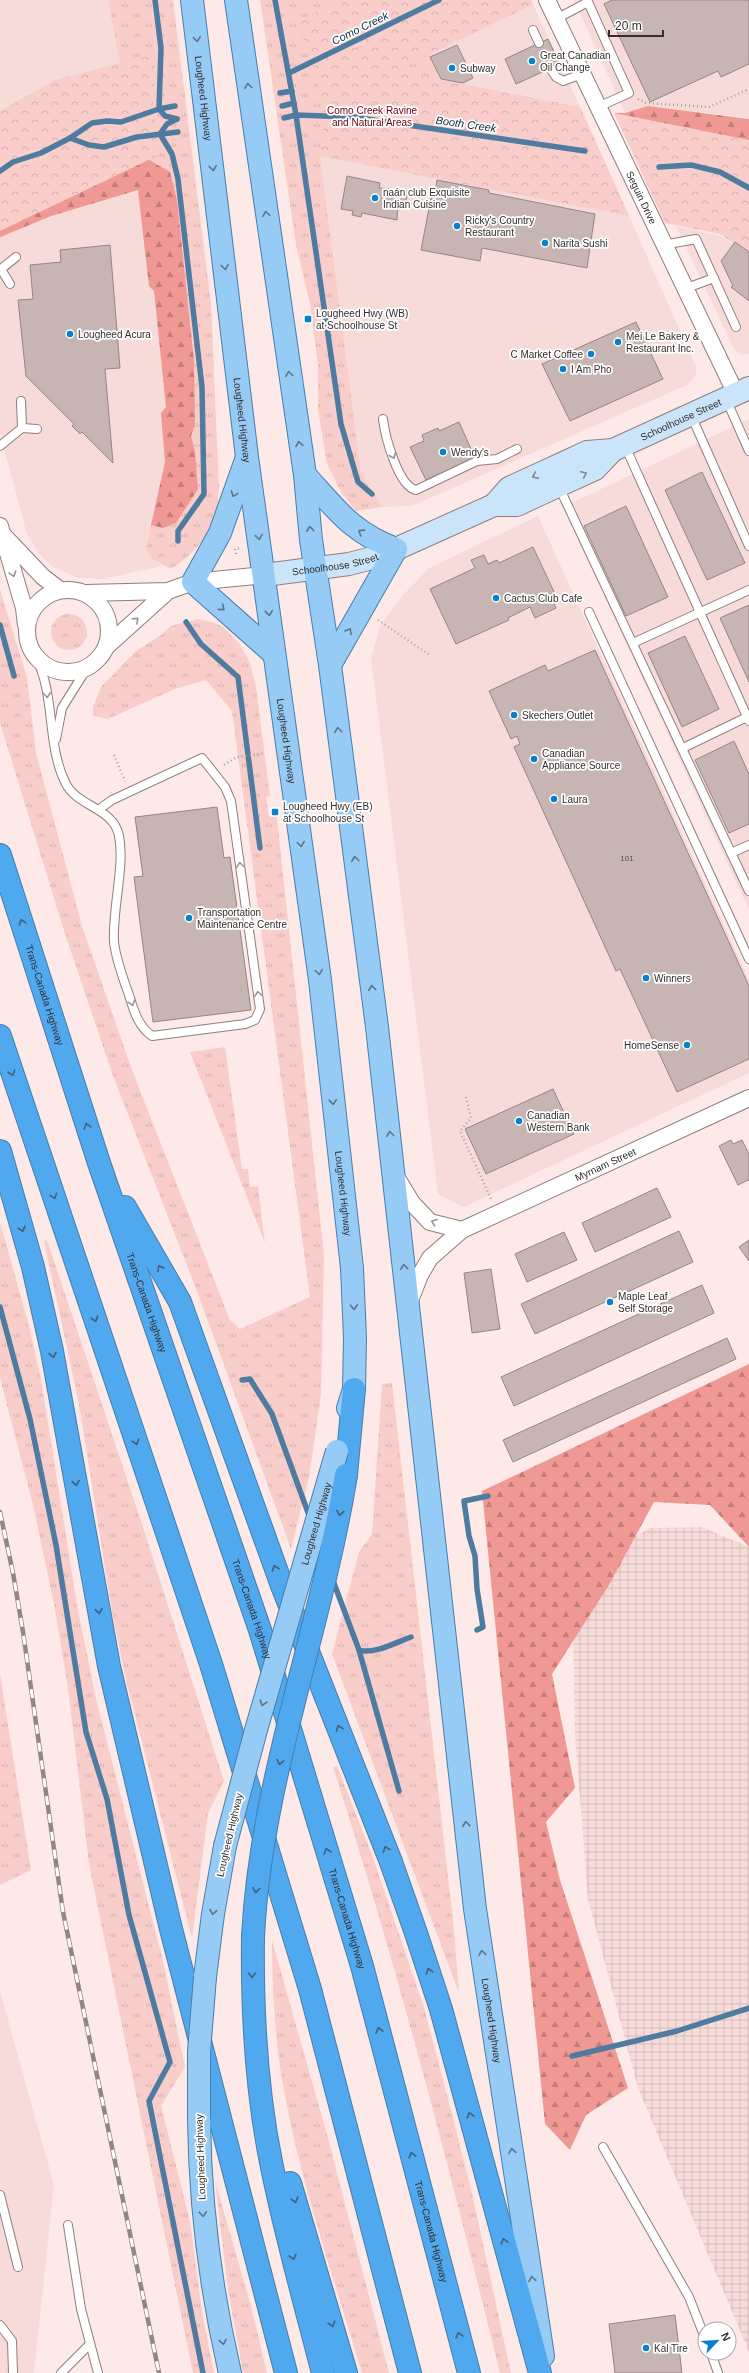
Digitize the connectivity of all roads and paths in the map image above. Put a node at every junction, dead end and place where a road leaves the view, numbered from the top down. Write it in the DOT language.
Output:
graph roads {
  1 [pos="192,0"];
  2 [pos="236,0"];
  3 [pos="547,0"];
  4 [pos="556,19"];
  5 [pos="533,30"];
  6 [pos="539,43"];
  7 [pos="550,68"];
  8 [pos="582,74"];
  9 [pos="749,89"];
  10 [pos="629,94"];
  11 [pos="598,107"];
  12 [pos="663,245"];
  13 [pos="16,257"];
  14 [pos="1,270"];
  15 [pos="714,278"];
  16 [pos="10,284"];
  17 [pos="684,289"];
  18 [pos="736,326"];
  19 [pos="737,394"];
  20 [pos="21,401"];
  21 [pos="691,415"];
  22 [pos="383,419"];
  23 [pos="22,428"];
  24 [pos="38,430"];
  25 [pos="0,446"];
  26 [pos="619,447"];
  27 [pos="517,449"];
  28 [pos="749,451"];
  29 [pos="247,457"];
  30 [pos="305,475"];
  31 [pos="558,486"];
  32 [pos="494,505"];
  33 [pos="2,531"];
  34 [pos="749,546"];
  35 [pos="241,548"];
  36 [pos="396,549"];
  37 [pos="236,554"];
  38 [pos="315,568"];
  39 [pos="265,574"];
  40 [pos="193,582"];
  41 [pos="60,590"];
  42 [pos="749,590"];
  43 [pos="168,591"];
  44 [pos="86,593"];
  45 [pos="590,612"];
  46 [pos="700,612"];
  47 [pos="372,617"];
  48 [pos="26,629"];
  49 [pos="633,643"];
  50 [pos="107,646"];
  51 [pos="273,653"];
  52 [pos="431,656"];
  53 [pos="36,658"];
  54 [pos="330,665"];
  55 [pos="87,668"];
  56 [pos="748,718"];
  57 [pos="55,742"];
  58 [pos="682,748"];
  59 [pos="265,753"];
  60 [pos="114,755"];
  61 [pos="221,768"];
  62 [pos="126,781"];
  63 [pos="98,810"];
  64 [pos="749,845"];
  65 [pos="731,853"];
  66 [pos="0,855"];
  67 [pos="749,892"];
  68 [pos="749,959"];
  69 [pos="0,1036"];
  70 [pos="466,1098"];
  71 [pos="749,1098"];
  72 [pos="0,1151"];
  73 [pos="99,1163"];
  74 [pos="394,1173"];
  75 [pos="498,1214"];
  76 [pos="462,1230"];
  77 [pos="408,1306"];
  78 [pos="354,1389"];
  79 [pos="257,2039"];
  80 [pos="603,2147"];
  81 [pos="0,2196"];
  82 [pos="68,2226"];
  83 [pos="18,2268"];
  84 [pos="698,2321"];
  85 [pos="0,2325"];
  86 [pos="90,2344"];
  87 [pos="714,2361"];
  88 [pos="13,2373"];
  89 [pos="61,2373"];
  90 [pos="98,2373"];
  91 [pos="230,2373"];
  92 [pos="286,2373"];
  93 [pos="322,2373"];
  94 [pos="346,2373"];
  95 [pos="410,2373"];
  96 [pos="469,2373"];
  97 [pos="540,2373"];
  98 [pos="546,2373"];
  99 [pos="718,2373"];
  1 -- 29 [label="main road, Lougheed Highway, one-way"];
  30 -- 2 [label="main road, Lougheed Highway, one-way"];
  3 -- 4 [label="street, Seguin Drive"];
  4 -- 8 [label="street, Seguin Drive"];
  4 -- 10 [label="lane"];
  5 -- 6 [label="lane"];
  7 -- 8 [label="lane"];
  8 -- 11 [label="street, Seguin Drive"];
  9 -- 10 [label="path"];
  10 -- 11 [label="lane"];
  11 -- 12 [label="street, Seguin Drive"];
  12 -- 15 [label="lane"];
  12 -- 17 [label="street, Seguin Drive"];
  13 -- 14 [label="lane"];
  14 -- 16 [label="lane"];
  15 -- 17 [label="lane"];
  15 -- 18 [label="lane"];
  17 -- 19 [label="street, Seguin Drive"];
  19 -- 21 [label="main road, Schoolhouse Street"];
  19 -- 28 [label="lane"];
  20 -- 23 [label="lane"];
  21 -- 26 [label="main road, Schoolhouse Street"];
  21 -- 34 [label="lane"];
  22 -- 27 [label="lane, one-way"];
  23 -- 24 [label="lane"];
  23 -- 25 [label="lane"];
  31 -- 26 [label="main road, Schoolhouse Street, one-way"];
  26 -- 32 [label="main road, Schoolhouse Street, one-way"];
  26 -- 46 [label="lane"];
  29 -- 39 [label="main road, Lougheed Highway, one-way"];
  29 -- 40 [label="main road, one-way"];
  36 -- 30 [label="main road, one-way"];
  38 -- 30 [label="main road, Lougheed Highway, one-way"];
  31 -- 32 [label="main road, Schoolhouse Street"];
  31 -- 49 [label="lane"];
  32 -- 36 [label="main road, Schoolhouse Street"];
  33 -- 41 [label="street"];
  33 -- 48 [label="street, one-way"];
  35 -- 37 [label="path"];
  36 -- 38 [label="main road, Schoolhouse Street"];
  54 -- 36 [label="main road, one-way"];
  38 -- 39 [label="main road, Schoolhouse Street"];
  38 -- 54 [label="main road, Lougheed Highway"];
  39 -- 40 [label="street, Schoolhouse Street"];
  39 -- 51 [label="main road, Lougheed Highway, one-way"];
  40 -- 43 [label="street, Schoolhouse Street"];
  40 -- 51 [label="main road, one-way"];
  41 -- 44 [label="street"];
  41 -- 48 [label="street"];
  42 -- 46 [label="lane"];
  43 -- 44 [label="street, Schoolhouse Street"];
  50 -- 43 [label="street, Schoolhouse Street, one-way"];
  44 -- 50 [label="street"];
  45 -- 68 [label="lane"];
  46 -- 49 [label="lane"];
  46 -- 56 [label="lane"];
  47 -- 52 [label="path"];
  48 -- 53 [label="street"];
  49 -- 58 [label="lane"];
  50 -- 55 [label="street"];
  51 -- 78 [label="main road, Lougheed Highway, one-way"];
  53 -- 55 [label="street"];
  53 -- 57 [label="lane, one-way"];
  74 -- 54 [label="main road, Lougheed Highway, one-way"];
  55 -- 57 [label="lane"];
  56 -- 58 [label="lane"];
  57 -- 63 [label="lane"];
  58 -- 65 [label="lane"];
  59 -- 61 [label="path"];
  60 -- 62 [label="path"];
  63 -- 63 [label="lane, one-way"];
  64 -- 65 [label="lane"];
  65 -- 67 [label="lane"];
  73 -- 66 [label="highway, Trans-Canada Highway, one-way"];
  69 -- 95 [label="highway, one-way"];
  70 -- 75 [label="path"];
  71 -- 75 [label="street, Myrnam Street"];
  72 -- 92 [label="highway, one-way"];
  96 -- 73 [label="highway, Trans-Canada Highway, one-way"];
  97 -- 73 [label="highway, one-way"];
  76 -- 74 [label="street, one-way"];
  77 -- 74 [label="main road, Lougheed Highway, one-way"];
  75 -- 76 [label="street, Myrnam Street"];
  76 -- 77 [label="street, Myrnam Street"];
  98 -- 77 [label="main road, Lougheed Highway, one-way"];
  78 -- 79 [label="highway, one-way, bridge"];
  78 -- 91 [label="main road, Lougheed Highway, one-way, bridge"];
  79 -- 93 [label="highway, one-way"];
  79 -- 94 [label="highway, one-way"];
  80 -- 84 [label="lane"];
  81 -- 83 [label="lane"];
  82 -- 86 [label="lane"];
  85 -- 88 [label="lane"];
  86 -- 89 [label="lane"];
  86 -- 90 [label="lane"];
  87 -- 99 [label="lane"];
}
